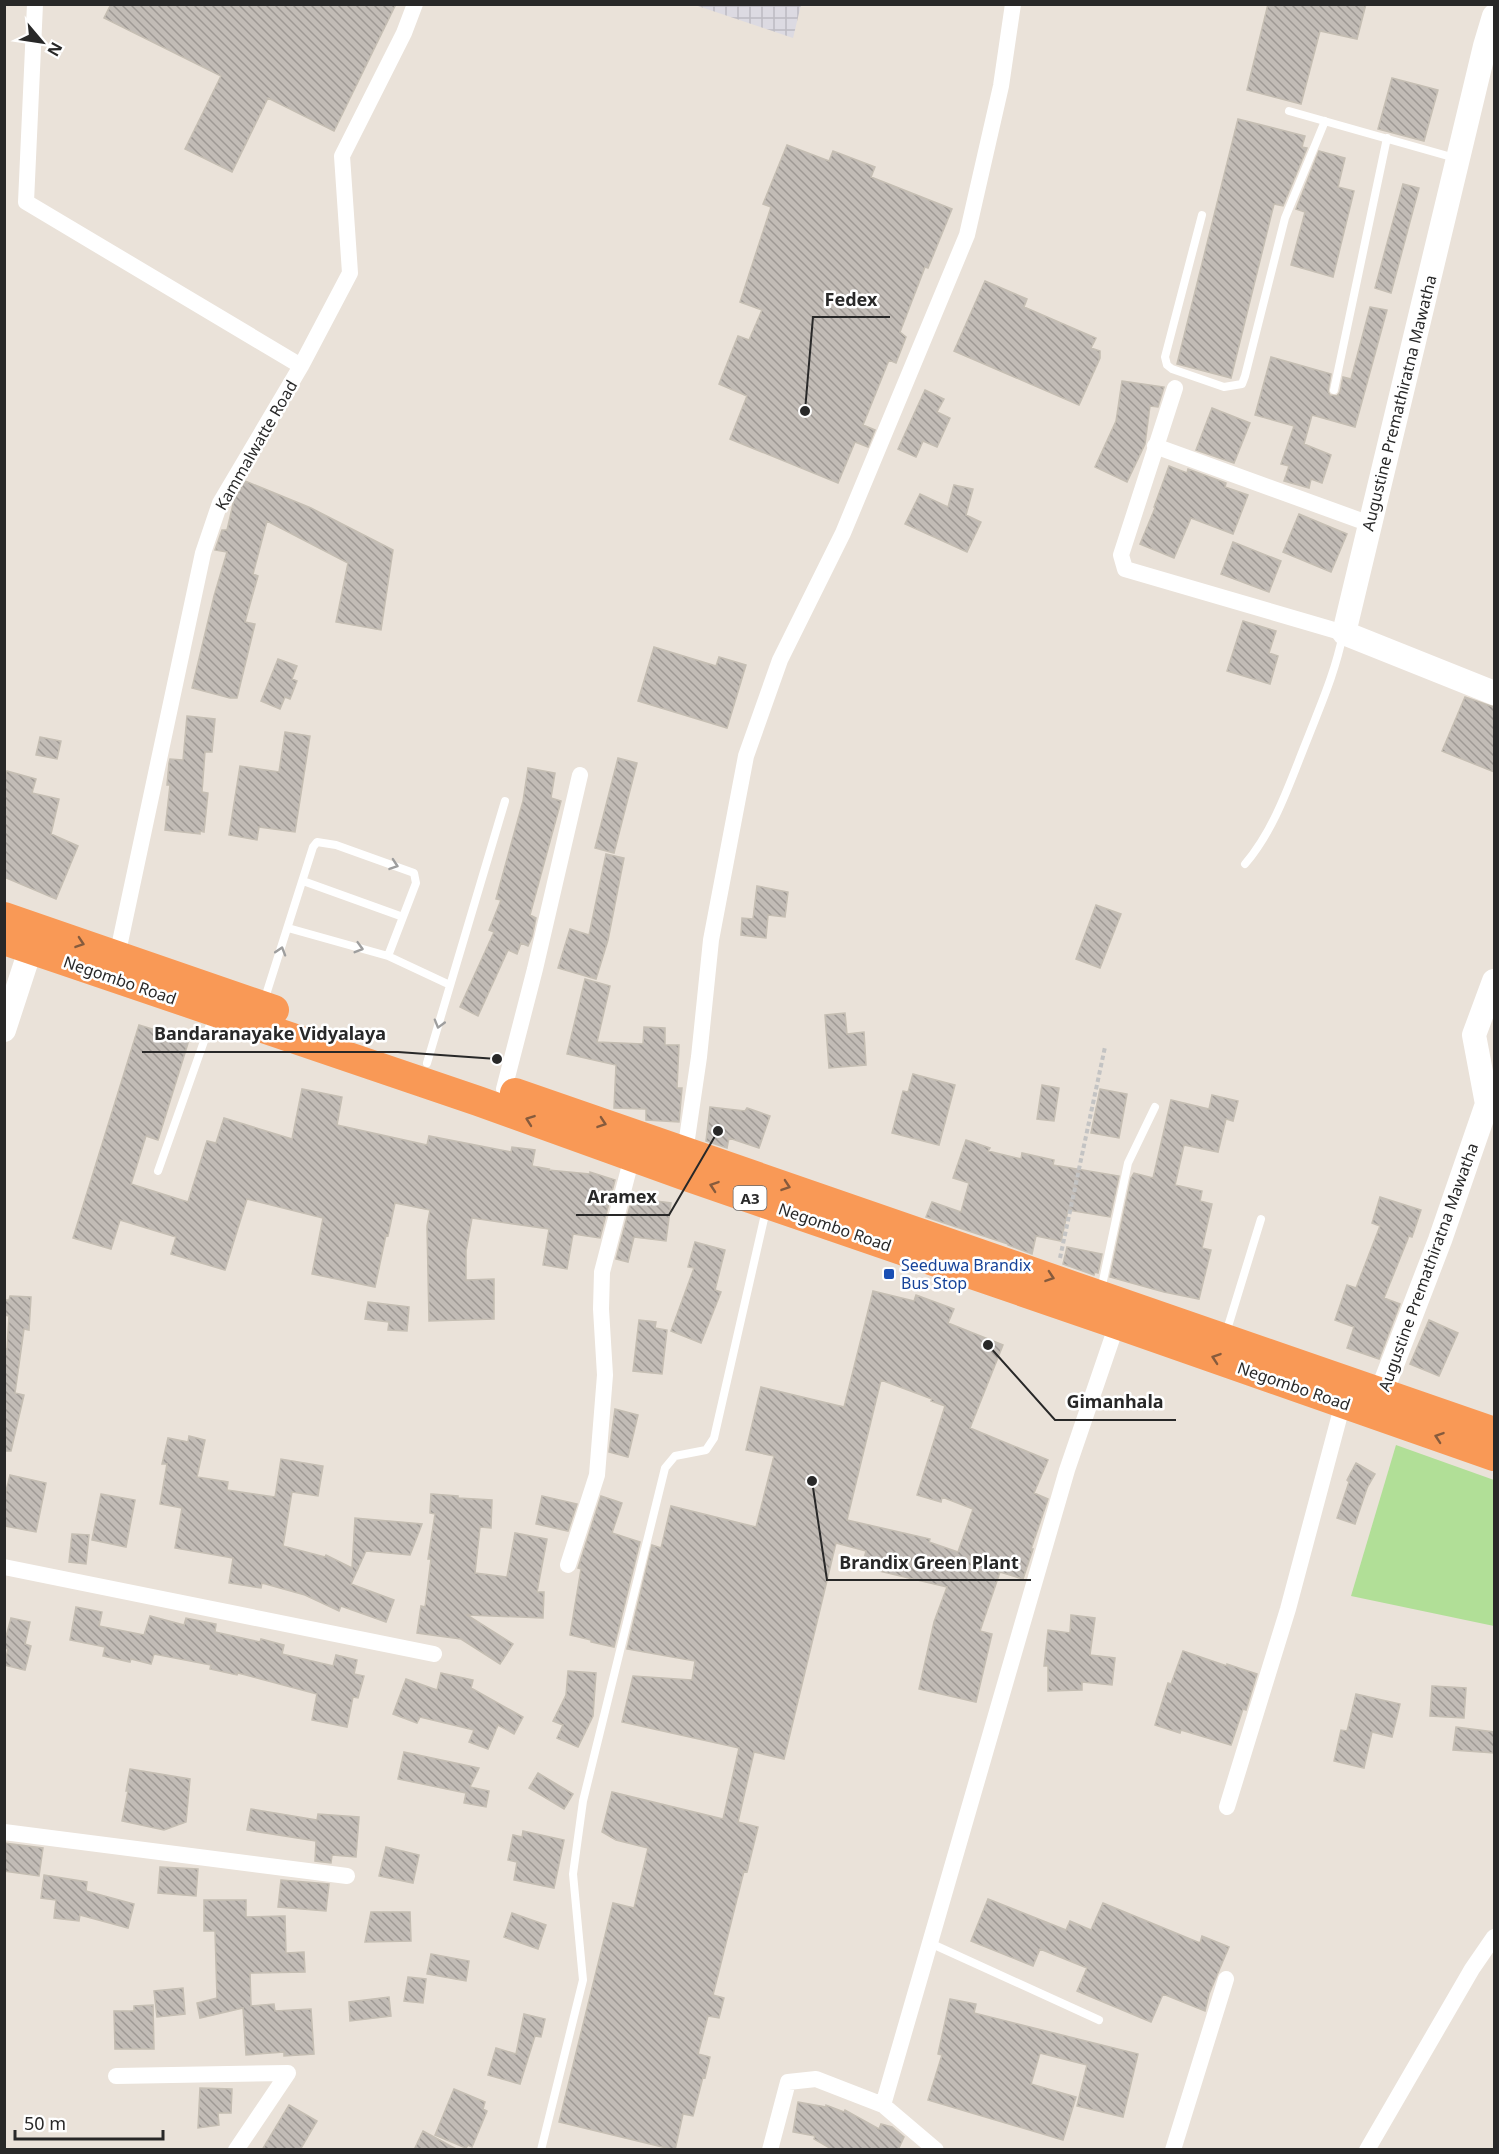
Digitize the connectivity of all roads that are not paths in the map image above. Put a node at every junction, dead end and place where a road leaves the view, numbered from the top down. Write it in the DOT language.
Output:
graph roads {
  1 [pos="35,4"];
  2 [pos="415,4"];
  3 [pos="1013,4"];
  4 [pos="1494,16"];
  5 [pos="1289,111"];
  6 [pos="1325,121"];
  7 [pos="1387,138"];
  8 [pos="1458,159"];
  9 [pos="1202,215"];
  10 [pos="301,366"];
  11 [pos="1175,388"];
  12 [pos="1334,390"];
  13 [pos="1155,446"];
  14 [pos="1370,524"];
  15 [pos="1344,633"];
  16 [pos="1494,693"];
  17 [pos="580,775"];
  18 [pos="505,801"];
  19 [pos="1245,864"];
  20 [pos="303,881"];
  21 [pos="4,917"];
  22 [pos="404,917"];
  23 [pos="288,928"];
  24 [pos="24,939"];
  25 [pos="388,956"];
  26 [pos="115,966"];
  27 [pos="1494,981"];
  28 [pos="450,985"];
  29 [pos="262,1006"];
  30 [pos="214,1012"];
  31 [pos="4,1030"];
  32 [pos="427,1063"];
  33 [pos="504,1089"];
  34 [pos="1155,1107"];
  35 [pos="632,1157"];
  36 [pos="684,1163"];
  37 [pos="158,1172"];
  38 [pos="768,1204"];
  39 [pos="1261,1219"];
  40 [pos="1100,1295"];
  41 [pos="1117,1324"];
  42 [pos="1224,1339"];
  43 [pos="1343,1403"];
  44 [pos="1377,1404"];
  45 [pos="1494,1432"];
  46 [pos="1494,1456"];
  47 [pos="568,1565"];
  48 [pos="4,1566"];
  49 [pos="434,1654"];
  50 [pos="1227,1807"];
  51 [pos="4,1832"];
  52 [pos="347,1876"];
  53 [pos="1494,1937"];
  54 [pos="930,1943"];
  55 [pos="1226,1980"];
  56 [pos="1099,2020"];
  57 [pos="116,2076"];
  58 [pos="884,2105"];
  59 [pos="919,2143"];
  60 [pos="236,2150"];
  61 [pos="541,2150"];
  62 [pos="770,2150"];
  63 [pos="936,2150"];
  64 [pos="1173,2150"];
  65 [pos="1367,2150"];
  1 -- 10 [label="street"];
  2 -- 10 [label="street, Kammalwatte Road"];
  3 -- 36 [label="street"];
  4 -- 8 [label="main road, Augustine Premathiratna Mawatha"];
  5 -- 6 [label="lane"];
  6 -- 7 [label="lane"];
  6 -- 9 [label="lane"];
  7 -- 8 [label="lane"];
  7 -- 12 [label="lane"];
  8 -- 14 [label="main road, Augustine Premathiratna Mawatha"];
  10 -- 26 [label="street, Kammalwatte Road"];
  11 -- 13 [label="street"];
  13 -- 14 [label="street"];
  13 -- 15 [label="street"];
  14 -- 15 [label="main road, Augustine Premathiratna Mawatha"];
  15 -- 16 [label="main road"];
  15 -- 19 [label="lane"];
  17 -- 33 [label="street"];
  18 -- 28 [label="lane"];
  20 -- 22 [label="lane"];
  20 -- 22 [label="lane, one-way"];
  20 -- 23 [label="lane"];
  21 -- 24 [label="highway, Negombo Road / A3"];
  22 -- 25 [label="lane"];
  23 -- 25 [label="lane, one-way"];
  29 -- 23 [label="lane, one-way"];
  24 -- 26 [label="highway, Negombo Road / A3"];
  24 -- 31 [label="main road"];
  25 -- 28 [label="lane"];
  26 -- 29 [label="highway, Negombo Road / A3"];
  26 -- 30 [label="highway, Negombo Road / A3"];
  27 -- 44 [label="main road, Augustine Premathiratna Mawatha"];
  28 -- 32 [label="lane, one-way"];
  29 -- 32 [label="highway, Negombo Road / A3"];
  35 -- 30 [label="highway, Negombo Road / A3, one-way"];
  30 -- 37 [label="lane"];
  32 -- 33 [label="highway, Negombo Road / A3"];
  33 -- 36 [label="highway, Negombo Road / A3, one-way"];
  34 -- 40 [label="lane"];
  35 -- 36 [label="highway, Negombo Road / A3"];
  35 -- 47 [label="street"];
  38 -- 36 [label="highway, Negombo Road / A3, one-way"];
  36 -- 40 [label="highway, Negombo Road / A3, one-way"];
  38 -- 41 [label="highway, Negombo Road / A3"];
  38 -- 61 [label="lane"];
  39 -- 42 [label="lane"];
  40 -- 42 [label="highway, Negombo Road / A3"];
  43 -- 41 [label="highway, Negombo Road / A3, one-way"];
  41 -- 54 [label="street"];
  42 -- 44 [label="highway, Negombo Road / A3"];
  43 -- 44 [label="highway, Negombo Road / A3"];
  43 -- 50 [label="street"];
  44 -- 45 [label="highway, Negombo Road / A3"];
  46 -- 44 [label="highway, Negombo Road / A3, one-way"];
  48 -- 49 [label="street"];
  51 -- 52 [label="street"];
  53 -- 65 [label="street"];
  54 -- 56 [label="lane"];
  54 -- 58 [label="street"];
  55 -- 64 [label="street"];
  57 -- 60 [label="street"];
  58 -- 59 [label="street"];
  58 -- 62 [label="street"];
  59 -- 63 [label="street"];
}
